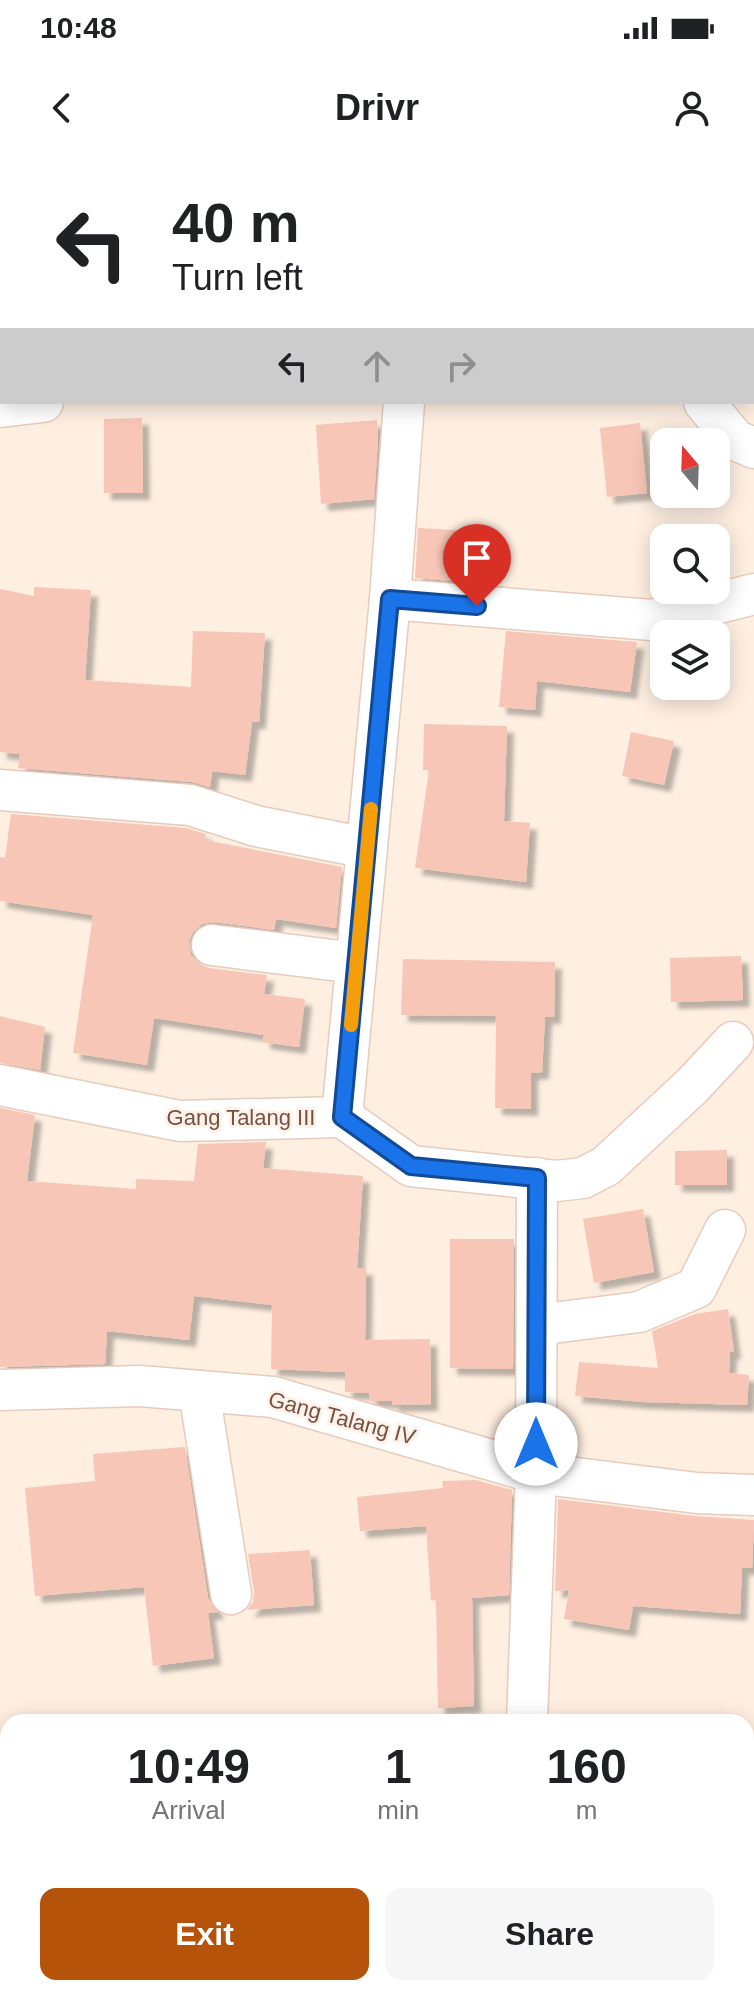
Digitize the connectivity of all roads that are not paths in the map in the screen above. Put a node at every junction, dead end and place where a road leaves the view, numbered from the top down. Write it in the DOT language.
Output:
graph roads {
  1 [pos="26,404"];
  2 [pos="404,404"];
  3 [pos="706,404"];
  4 [pos="0,407"];
  5 [pos="754,448"];
  6 [pos="754,594"];
  7 [pos="390,599"];
  8 [pos="0,790"];
  9 [pos="367,848"];
  10 [pos="212,945"];
  11 [pos="356,963"];
  12 [pos="733,1042"];
  13 [pos="0,1085"];
  14 [pos="342,1117"];
  15 [pos="537,1178"];
  16 [pos="725,1230"];
  17 [pos="537,1325"];
  18 [pos="0,1390"];
  19 [pos="199,1391"];
  20 [pos="536,1473"];
  21 [pos="754,1495"];
  22 [pos="231,1594"];
  23 [pos="527,1714"];
  1 -- 4 [label="street"];
  2 -- 7 [label="street"];
  3 -- 5 [label="street"];
  6 -- 7 [label="street"];
  7 -- 9 [label="street"];
  8 -- 9 [label="street"];
  9 -- 11 [label="street"];
  10 -- 11 [label="street"];
  11 -- 14 [label="street"];
  12 -- 15 [label="street"];
  13 -- 14 [label="street, Gang Talang III"];
  14 -- 15 [label="street"];
  15 -- 17 [label="street"];
  16 -- 17 [label="street"];
  17 -- 20 [label="street"];
  18 -- 19 [label="street, Gang Talang IV"];
  19 -- 20 [label="street, Gang Talang IV"];
  19 -- 22 [label="street"];
  20 -- 21 [label="street, Gang Talang IV"];
  20 -- 23 [label="street"];
}
